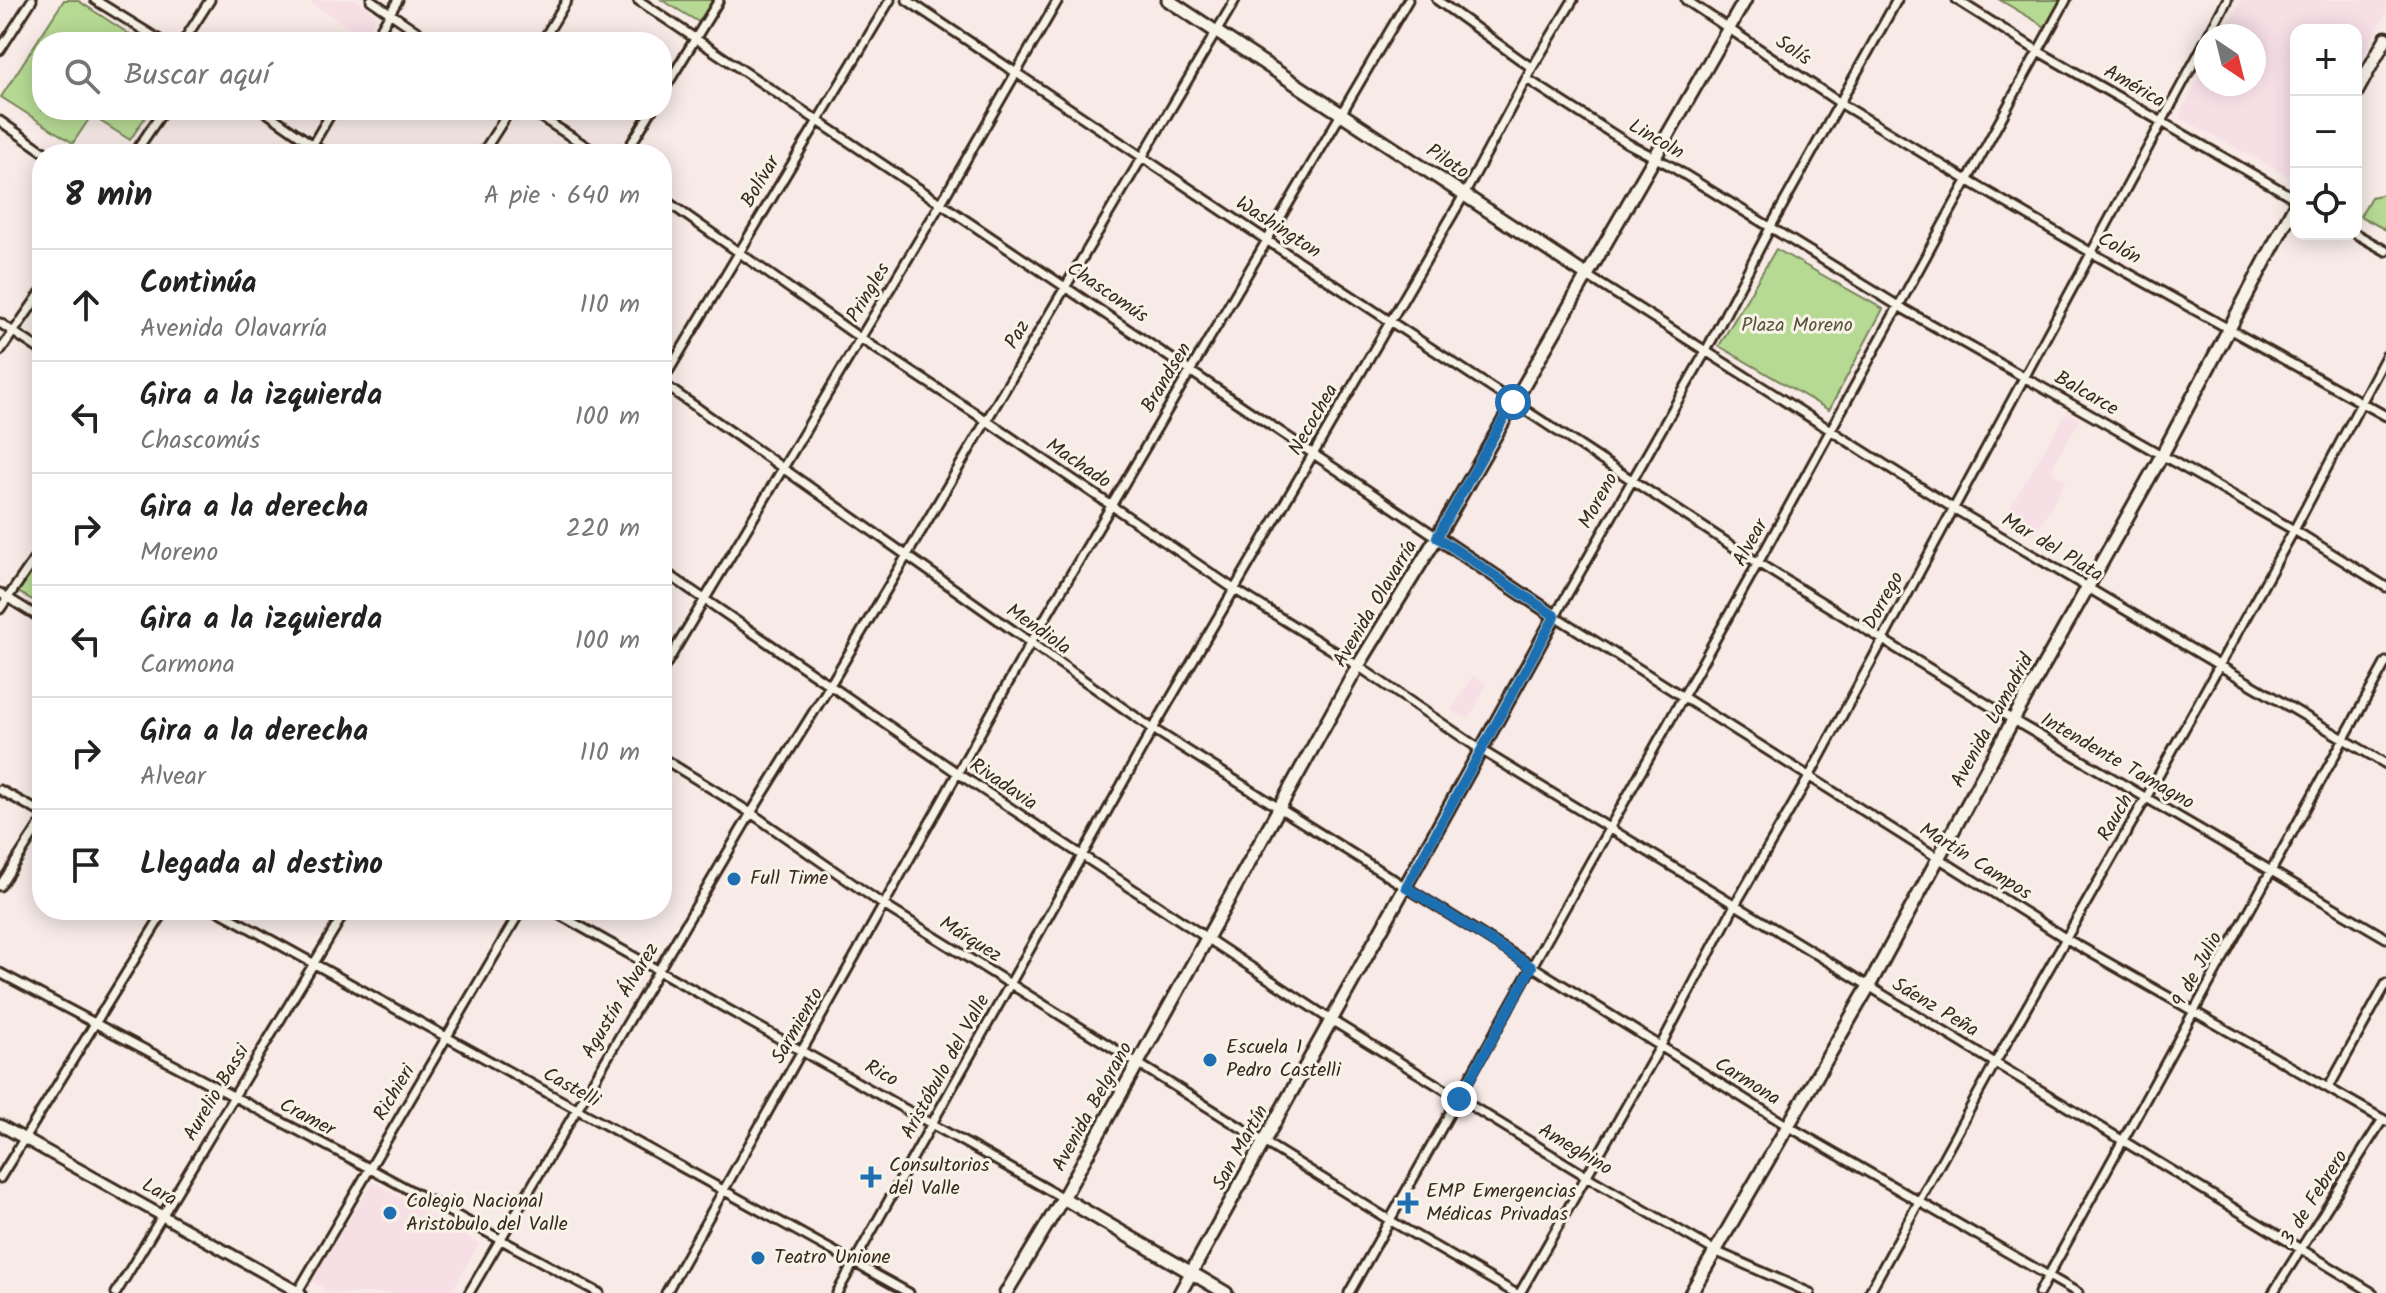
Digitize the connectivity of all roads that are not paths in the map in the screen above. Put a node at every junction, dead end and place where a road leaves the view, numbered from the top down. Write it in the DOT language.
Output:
graph roads {
  1 [pos="32,0"];
  2 [pos="95,0"];
  3 [pos="210,0"];
  4 [pos="371,0"];
  5 [pos="398,0"];
  6 [pos="567,0"];
  7 [pos="638,0"];
  8 [pos="719,0"];
  9 [pos="890,0"];
  10 [pos="907,0"];
  11 [pos="1058,0"];
  12 [pos="1168,0"];
  13 [pos="1235,0"];
  14 [pos="1408,0"];
  15 [pos="1437,0"];
  16 [pos="1573,0"];
  17 [pos="1686,0"];
  18 [pos="1745,0"];
  19 [pos="1897,0"];
  20 [pos="1957,0"];
  21 [pos="2066,0"];
  22 [pos="2227,0"];
  23 [pos="390,13"];
  24 [pos="2214,24"];
  25 [pos="1729,27"];
  26 [pos="147,32"];
  27 [pos="189,32"];
  28 [pos="379,32"];
  29 [pos="418,32"];
  30 [pos="548,32"];
  31 [pos="1217,32"];
  32 [pos="696,38"];
  33 [pos="2386,38"];
  34 [pos="0,50"];
  35 [pos="2038,51"];
  36 [pos="2194,62"];
  37 [pos="1532,68"];
  38 [pos="1015,73"];
  39 [pos="672,77"];
  40 [pos="1527,79"];
  41 [pos="2362,82"];
  42 [pos="1840,103"];
  43 [pos="1341,112"];
  44 [pos="157,120"];
  45 [pos="277,120"];
  46 [pos="327,120"];
  47 [pos="504,120"];
  48 [pos="545,120"];
  49 [pos="646,120"];
  50 [pos="817,120"];
  51 [pos="0,121"];
  52 [pos="2162,122"];
  53 [pos="33,144"];
  54 [pos="141,144"];
  55 [pos="311,144"];
  56 [pos="313,144"];
  57 [pos="488,144"];
  58 [pos="583,144"];
  59 [pos="631,144"];
  60 [pos="1142,157"];
  61 [pos="1654,158"];
  62 [pos="1967,180"];
  63 [pos="1464,195"];
  64 [pos="2290,197"];
  65 [pos="941,203"];
  66 [pos="672,205"];
  67 [pos="2290,212"];
  68 [pos="1770,228"];
  69 [pos="2362,237"];
  70 [pos="1268,241"];
  71 [pos="2386,251"];
  72 [pos="738,252"];
  73 [pos="2092,253"];
  74 [pos="1586,275"];
  75 [pos="1065,287"];
  76 [pos="32,305"];
  77 [pos="1900,307"];
  78 [pos="1390,321"];
  79 [pos="0,323"];
  80 [pos="2228,328"];
  81 [pos="13,332"];
  82 [pos="860,338"];
  83 [pos="32,344"];
  84 [pos="0,351"];
  85 [pos="1706,351"];
  86 [pos="2386,356"];
  87 [pos="672,365"];
  88 [pos="1190,370"];
  89 [pos="2024,377"];
  90 [pos="672,389"];
  91 [pos="1513,402"];
  92 [pos="2363,403"];
  93 [pos="2386,416"];
  94 [pos="987,421"];
  95 [pos="1831,430"];
  96 [pos="1313,452"];
  97 [pos="2162,455"];
  98 [pos="784,468"];
  99 [pos="1632,480"];
  100 [pos="1110,505"];
  101 [pos="1953,508"];
  102 [pos="2294,530"];
  103 [pos="1437,537"];
  104 [pos="907,556"];
  105 [pos="32,561"];
  106 [pos="1758,563"];
  107 [pos="672,577"];
  108 [pos="2088,587"];
  109 [pos="2386,587"];
  110 [pos="1234,589"];
  111 [pos="4,596"];
  112 [pos="705,600"];
  113 [pos="0,609"];
  114 [pos="32,613"];
  115 [pos="1555,616"];
  116 [pos="1881,639"];
  117 [pos="1030,644"];
  118 [pos="672,654"];
  119 [pos="2386,662"];
  120 [pos="2218,665"];
  121 [pos="1358,666"];
  122 [pos="829,687"];
  123 [pos="1683,698"];
  124 [pos="2013,720"];
  125 [pos="1153,729"];
  126 [pos="2343,739"];
  127 [pos="1481,750"];
  128 [pos="672,764"];
  129 [pos="2386,764"];
  130 [pos="959,774"];
  131 [pos="1809,777"];
  132 [pos="0,790"];
  133 [pos="2146,798"];
  134 [pos="32,808"];
  135 [pos="1279,809"];
  136 [pos="751,813"];
  137 [pos="1610,829"];
  138 [pos="32,836"];
  139 [pos="1083,856"];
  140 [pos="1940,858"];
  141 [pos="2271,871"];
  142 [pos="0,886"];
  143 [pos="1406,887"];
  144 [pos="1735,905"];
  145 [pos="885,906"];
  146 [pos="159,920"];
  147 [pos="234,920"];
  148 [pos="340,920"];
  149 [pos="515,920"];
  150 [pos="569,920"];
  151 [pos="1208,937"];
  152 [pos="2065,938"];
  153 [pos="2386,938"];
  154 [pos="313,965"];
  155 [pos="1532,967"];
  156 [pos="659,969"];
  157 [pos="0,973"];
  158 [pos="1011,984"];
  159 [pos="2386,984"];
  160 [pos="1869,986"];
  161 [pos="2194,1012"];
  162 [pos="1331,1020"];
  163 [pos="96,1023"];
  164 [pos="447,1036"];
  165 [pos="1660,1047"];
  166 [pos="802,1051"];
  167 [pos="1138,1063"];
  168 [pos="1995,1063"];
  169 [pos="2329,1087"];
  170 [pos="234,1097"];
  171 [pos="1459,1099"];
  172 [pos="576,1109"];
  173 [pos="2384,1120"];
  174 [pos="932,1124"];
  175 [pos="0,1125"];
  176 [pos="1788,1126"];
  177 [pos="26,1139"];
  178 [pos="2123,1141"];
  179 [pos="1265,1143"];
  180 [pos="369,1168"];
  181 [pos="1586,1176"];
  182 [pos="0,1178"];
  183 [pos="723,1191"];
  184 [pos="1063,1198"];
  185 [pos="1919,1201"];
  186 [pos="163,1216"];
  187 [pos="1391,1221"];
  188 [pos="499,1239"];
  189 [pos="2301,1249"];
  190 [pos="1715,1251"];
  191 [pos="854,1263"];
  192 [pos="1191,1274"];
  193 [pos="2048,1276"];
  194 [pos="116,1293"];
  195 [pos="298,1293"];
  196 [pos="469,1293"];
  197 [pos="599,1293"];
  198 [pos="666,1293"];
  199 [pos="837,1293"];
  200 [pos="909,1293"];
  201 [pos="1006,1293"];
  202 [pos="1180,1293"];
  203 [pos="1226,1293"];
  204 [pos="1349,1293"];
  205 [pos="1518,1293"];
  206 [pos="1691,1293"];
  207 [pos="1810,1293"];
  208 [pos="1869,1293"];
  209 [pos="2039,1293"];
  210 [pos="2078,1293"];
  211 [pos="2273,1293"];
  212 [pos="2373,1293"];
  1 -- 34 [label="street"];
  2 -- 26 [label="street"];
  3 -- 27 [label="street"];
  4 -- 23 [label="street"];
  5 -- 23 [label="street"];
  6 -- 30 [label="street"];
  7 -- 32 [label="street, Chascomús"];
  8 -- 32 [label="street"];
  9 -- 50 [label="street, Bolívar"];
  10 -- 38 [label="street, Washington"];
  11 -- 38 [label="street, Pringles"];
  12 -- 31 [label="main road, Piloto"];
  13 -- 31 [label="street, Paz"];
  14 -- 43 [label="street, Brandsen"];
  15 -- 37 [label="street"];
  16 -- 37 [label="street, Necochea"];
  17 -- 25 [label="street, Solís"];
  18 -- 25 [label="main road, Avenida Olavarría"];
  19 -- 42 [label="street, Moreno"];
  20 -- 35 [label="street, América"];
  21 -- 35 [label="street, Alvear"];
  22 -- 24 [label="street, Dorrego"];
  23 -- 28 [label="street"];
  23 -- 29 [label="street"];
  25 -- 42 [label="street, Solís"];
  25 -- 61 [label="main road, Avenida Olavarría"];
  31 -- 43 [label="main road, Piloto"];
  31 -- 60 [label="street, Paz"];
  32 -- 39 [label="street"];
  32 -- 50 [label="street, Chascomús"];
  33 -- 41 [label="main road"];
  35 -- 52 [label="street, América"];
  35 -- 62 [label="street, Alvear"];
  36 -- 52 [label="street, Dorrego"];
  37 -- 40 [label="street, Necochea"];
  38 -- 60 [label="street, Washington"];
  38 -- 65 [label="street, Pringles"];
  40 -- 61 [label="street, Lincoln"];
  40 -- 63 [label="street, Necochea"];
  42 -- 62 [label="street, Colón"];
  42 -- 68 [label="street, Moreno"];
  43 -- 63 [label="main road, Piloto"];
  43 -- 70 [label="street, Brandsen"];
  44 -- 54 [label="street"];
  45 -- 55 [label="street"];
  46 -- 56 [label="street"];
  47 -- 57 [label="street"];
  48 -- 58 [label="street"];
  49 -- 59 [label="street"];
  50 -- 65 [label="street, Chascomús"];
  50 -- 72 [label="street, Bolívar"];
  51 -- 53 [label="street"];
  52 -- 64 [label="street, América"];
  52 -- 73 [label="street, Dorrego"];
  60 -- 70 [label="street, Washington"];
  60 -- 75 [label="street, Paz"];
  61 -- 68 [label="street, Lincoln"];
  61 -- 74 [label="main road, Avenida Olavarría"];
  62 -- 73 [label="street, Colón"];
  62 -- 77 [label="street, Alvear"];
  63 -- 74 [label="main road, Piloto"];
  63 -- 78 [label="street, Necochea"];
  65 -- 75 [label="street, Chascomús"];
  65 -- 82 [label="street, Pringles"];
  66 -- 72 [label="street, Machado"];
  67 -- 80 [label="main road, Avenida Lamadrid"];
  68 -- 77 [label="street, Balcarce"];
  68 -- 85 [label="street, Moreno"];
  69 -- 71 [label="street"];
  70 -- 78 [label="street, Washington"];
  70 -- 88 [label="street, Brandsen"];
  72 -- 82 [label="street, Machado"];
  72 -- 87 [label="street, Bolívar"];
  73 -- 80 [label="street, Colón"];
  73 -- 89 [label="street, Dorrego"];
  74 -- 85 [label="street, Piloto"];
  74 -- 91 [label="main road, Avenida Olavarría"];
  75 -- 88 [label="street, Chascomús"];
  75 -- 94 [label="street, Paz"];
  76 -- 81 [label="street"];
  77 -- 89 [label="street, Balcarce"];
  77 -- 95 [label="street, Alvear"];
  78 -- 91 [label="street, Washington"];
  78 -- 96 [label="street, Necochea"];
  79 -- 81 [label="street"];
  80 -- 92 [label="street, Colón"];
  80 -- 97 [label="main road, Avenida Lamadrid"];
  81 -- 83 [label="street"];
  81 -- 84 [label="street"];
  82 -- 94 [label="street, Machado"];
  82 -- 98 [label="street, Pringles"];
  85 -- 95 [label="street, Mar del Plata"];
  85 -- 99 [label="street, Moreno"];
  86 -- 92 [label="street, Rauch"];
  88 -- 96 [label="street, Chascomús"];
  88 -- 100 [label="street, Brandsen"];
  89 -- 97 [label="street, Balcarce"];
  89 -- 101 [label="street, Dorrego"];
  90 -- 98 [label="street, Mendiola"];
  91 -- 99 [label="street, Washington"];
  91 -- 103 [label="main road, Avenida Olavarría"];
  92 -- 93 [label="street, Colón"];
  92 -- 102 [label="street, Rauch"];
  94 -- 100 [label="street, Machado"];
  94 -- 104 [label="street, Paz"];
  95 -- 101 [label="street, Mar del Plata"];
  95 -- 106 [label="street, Alvear"];
  96 -- 103 [label="street, Chascomús"];
  96 -- 110 [label="street, Necochea"];
  97 -- 102 [label="street, Balcarce"];
  97 -- 108 [label="main road, Avenida Lamadrid"];
  98 -- 104 [label="street, Mendiola"];
  98 -- 112 [label="street, Pringles"];
  99 -- 106 [label="street, Intendente Tamagno"];
  99 -- 115 [label="street, Moreno"];
  100 -- 110 [label="street, Machado"];
  100 -- 117 [label="street, Brandsen"];
  101 -- 108 [label="street, Mar del Plata"];
  101 -- 116 [label="street, Dorrego"];
  102 -- 109 [label="street, Balcarce"];
  102 -- 120 [label="street, Rauch"];
  103 -- 115 [label="main road, Chascomús"];
  103 -- 121 [label="main road, Avenida Olavarría"];
  104 -- 117 [label="street, Mendiola"];
  104 -- 122 [label="street, Paz"];
  105 -- 111 [label="street"];
  106 -- 116 [label="street, Intendente Tamagno"];
  106 -- 123 [label="street, Alvear"];
  107 -- 112 [label="street, Rivadavia"];
  108 -- 120 [label="street, Mar del Plata"];
  108 -- 124 [label="main road, Avenida Lamadrid"];
  110 -- 121 [label="street, Machado"];
  110 -- 125 [label="street, Necochea"];
  111 -- 113 [label="street"];
  111 -- 114 [label="street"];
  112 -- 118 [label="street"];
  112 -- 122 [label="street, Rivadavia"];
  115 -- 123 [label="street, Martín Campos"];
  115 -- 127 [label="main road, Moreno"];
  116 -- 124 [label="street, Intendente Tamagno"];
  116 -- 131 [label="street, Dorrego"];
  117 -- 125 [label="street, Mendiola"];
  117 -- 130 [label="street, Brandsen"];
  119 -- 126 [label="street, 9 de Julio"];
  120 -- 126 [label="street, Mar del Plata"];
  120 -- 133 [label="street, Rauch"];
  121 -- 127 [label="street, Machado"];
  121 -- 135 [label="main road, Avenida Olavarría"];
  122 -- 130 [label="street, Rivadavia"];
  122 -- 136 [label="street, Agustín Álvarez"];
  123 -- 131 [label="street, Martín Campos"];
  123 -- 137 [label="street, Alvear"];
  124 -- 133 [label="street, Intendente Tamagno"];
  124 -- 140 [label="main road, Avenida Lamadrid"];
  125 -- 135 [label="street, Mendiola"];
  125 -- 139 [label="street, Necochea"];
  126 -- 129 [label="street, Mar del Plata"];
  126 -- 141 [label="street, 9 de Julio"];
  127 -- 137 [label="street, Sáenz Peña"];
  127 -- 143 [label="main road, Moreno"];
  128 -- 136 [label="street, Márquez"];
  130 -- 139 [label="street, Rivadavia"];
  130 -- 145 [label="street, Sarmiento"];
  131 -- 140 [label="street, Martín Campos"];
  131 -- 144 [label="street, Dorrego"];
  132 -- 134 [label="street"];
  133 -- 141 [label="street, Intendente Tamagno"];
  133 -- 152 [label="street, Rauch"];
  135 -- 143 [label="street, Mendiola"];
  135 -- 151 [label="main road, Avenida Olavarría"];
  136 -- 145 [label="street, Márquez"];
  136 -- 156 [label="street, Agustín Álvarez"];
  137 -- 144 [label="street, Sáenz Peña"];
  137 -- 155 [label="street, Alvear"];
  138 -- 142 [label="street"];
  139 -- 151 [label="street, Rivadavia"];
  139 -- 158 [label="street, Aristóbulo del Valle"];
  140 -- 152 [label="street, Martín Campos"];
  140 -- 160 [label="main road, Avenida Lamadrid"];
  141 -- 153 [label="street, Intendente Tamagno"];
  141 -- 161 [label="street, 9 de Julio"];
  143 -- 155 [label="street, Carmona"];
  143 -- 162 [label="main road, Moreno"];
  144 -- 160 [label="street, Sáenz Peña"];
  144 -- 165 [label="street, Dorrego"];
  145 -- 158 [label="street, Márquez"];
  145 -- 166 [label="street, Sarmiento"];
  146 -- 163 [label="street"];
  147 -- 154 [label="street, Castelli"];
  148 -- 154 [label="street, Aurelio Bassi"];
  149 -- 164 [label="street, Richieri"];
  150 -- 156 [label="street, Rico"];
  151 -- 162 [label="street, Rivadavia"];
  151 -- 167 [label="main road, Avenida Belgrano"];
  152 -- 161 [label="street, Martín Campos"];
  152 -- 168 [label="street, Rauch"];
  154 -- 164 [label="street, Castelli"];
  154 -- 170 [label="street, Aurelio Bassi"];
  155 -- 165 [label="street, Carmona"];
  155 -- 171 [label="street, Alvear"];
  156 -- 166 [label="street, Rico"];
  156 -- 172 [label="street, Agustín Álvarez"];
  157 -- 163 [label="street, Cramer"];
  158 -- 167 [label="street, Márquez"];
  158 -- 174 [label="street, Aristóbulo del Valle"];
  159 -- 169 [label="street"];
  160 -- 168 [label="street, Sáenz Peña"];
  160 -- 176 [label="main road, Avenida Lamadrid"];
  161 -- 169 [label="street, Martín Campos"];
  161 -- 178 [label="street, 9 de Julio"];
  162 -- 171 [label="street, Ameghino"];
  162 -- 179 [label="main road, San Martín"];
  163 -- 170 [label="street, Cramer"];
  163 -- 177 [label="street"];
  164 -- 172 [label="street, Castelli"];
  164 -- 180 [label="street, Richieri"];
  165 -- 176 [label="street, Carmona"];
  165 -- 181 [label="street, Dorrego"];
  166 -- 174 [label="street, Rico"];
  166 -- 183 [label="street, Sarmiento"];
  167 -- 179 [label="street, Márquez"];
  167 -- 184 [label="main road, Avenida Belgrano"];
  168 -- 178 [label="street, Sáenz Peña"];
  168 -- 185 [label="street, Rauch"];
  169 -- 173 [label="street, Martín Campos"];
  170 -- 180 [label="street, Cramer"];
  170 -- 186 [label="street, Aurelio Bassi"];
  171 -- 181 [label="street, Ameghino"];
  171 -- 187 [label="street, Alvear"];
  172 -- 183 [label="street, Castelli"];
  172 -- 188 [label="street, Agustín Álvarez"];
  173 -- 189 [label="street, 3 de Febrero"];
  174 -- 184 [label="street, Rico"];
  174 -- 191 [label="street, Aristóbulo del Valle"];
  175 -- 177 [label="street, Lara"];
  176 -- 185 [label="street, Carmona"];
  176 -- 190 [label="main road, Avenida Lamadrid"];
  177 -- 182 [label="street"];
  177 -- 186 [label="street, Lara"];
  178 -- 189 [label="street, Sáenz Peña"];
  178 -- 193 [label="street, 9 de Julio"];
  179 -- 187 [label="street, Márquez"];
  179 -- 192 [label="main road, San Martín"];
  180 -- 188 [label="street, Cramer"];
  180 -- 195 [label="street, Richieri"];
  181 -- 190 [label="street, Ameghino"];
  181 -- 205 [label="street, Dorrego"];
  183 -- 191 [label="street, Castelli"];
  183 -- 198 [label="street, Sarmiento"];
  184 -- 192 [label="main road, Rico"];
  184 -- 201 [label="main road, Avenida Belgrano"];
  185 -- 193 [label="street, Carmona"];
  185 -- 208 [label="street, Rauch"];
  186 -- 194 [label="street, Aurelio Bassi"];
  186 -- 195 [label="street, Lara"];
  187 -- 204 [label="street, Alvear"];
  187 -- 205 [label="street, Márquez"];
  188 -- 196 [label="street, Agustín Álvarez"];
  188 -- 197 [label="street, Cramer"];
  189 -- 211 [label="street, 3 de Febrero"];
  189 -- 212 [label="street, Sáenz Peña"];
  190 -- 206 [label="main road, Avenida Lamadrid"];
  190 -- 207 [label="street, Ameghino"];
  191 -- 199 [label="street, Aristóbulo del Valle"];
  191 -- 200 [label="street, Castelli"];
  192 -- 202 [label="main road, San Martín"];
  192 -- 203 [label="main road, Rico"];
  193 -- 209 [label="street, 9 de Julio"];
  193 -- 210 [label="street, Carmona"];
}
